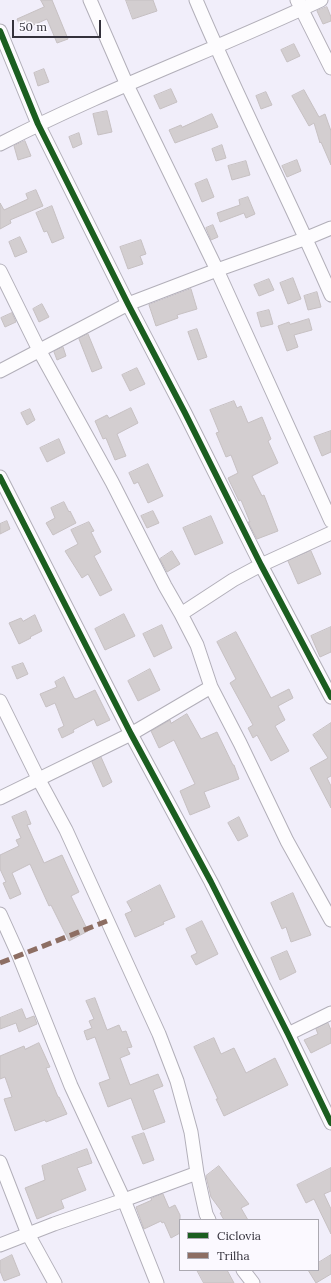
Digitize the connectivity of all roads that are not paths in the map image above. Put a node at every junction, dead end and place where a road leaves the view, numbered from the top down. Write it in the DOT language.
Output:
graph roads {
  1 [pos="90,0"];
  2 [pos="196,0"];
  3 [pos="321,0"];
  4 [pos="299,5"];
  5 [pos="0,31"];
  6 [pos="216,47"];
  7 [pos="331,68"];
  8 [pos="127,84"];
  9 [pos="38,124"];
  10 [pos="0,144"];
  11 [pos="331,228"];
  12 [pos="307,238"];
  13 [pos="217,270"];
  14 [pos="0,271"];
  15 [pos="331,295"];
  16 [pos="128,304"];
  17 [pos="39,350"];
  18 [pos="0,371"];
  19 [pos="0,477"];
  20 [pos="331,521"];
  21 [pos="331,532"];
  22 [pos="260,565"];
  23 [pos="181,614"];
  24 [pos="211,687"];
  25 [pos="331,697"];
  26 [pos="0,701"];
  27 [pos="131,734"];
  28 [pos="39,780"];
  29 [pos="0,798"];
  30 [pos="0,914"];
  31 [pos="331,920"];
  32 [pos="331,1013"];
  33 [pos="288,1034"];
  34 [pos="331,1123"];
  35 [pos="0,1162"];
  36 [pos="197,1172"];
  37 [pos="124,1200"];
  38 [pos="208,1219"];
  39 [pos="28,1234"];
  40 [pos="0,1245"];
  41 [pos="244,1271"];
  42 [pos="55,1283"];
  43 [pos="157,1283"];
  44 [pos="252,1283"];
  1 -- 8 [label="street"];
  2 -- 6 [label="street"];
  3 -- 4 [label="street"];
  4 -- 6 [label="street"];
  4 -- 7 [label="street"];
  5 -- 9 [label="street"];
  6 -- 8 [label="street"];
  6 -- 12 [label="street"];
  8 -- 9 [label="street"];
  8 -- 13 [label="street"];
  9 -- 10 [label="street"];
  9 -- 16 [label="street"];
  11 -- 12 [label="street"];
  12 -- 13 [label="street"];
  12 -- 15 [label="street"];
  13 -- 16 [label="street"];
  13 -- 20 [label="street"];
  14 -- 17 [label="street"];
  16 -- 17 [label="street"];
  16 -- 22 [label="street"];
  17 -- 18 [label="street"];
  17 -- 23 [label="street"];
  19 -- 27 [label="street"];
  21 -- 22 [label="street"];
  22 -- 23 [label="street"];
  22 -- 25 [label="street"];
  23 -- 24 [label="street"];
  24 -- 27 [label="street"];
  24 -- 31 [label="street"];
  26 -- 28 [label="street"];
  27 -- 28 [label="street"];
  27 -- 33 [label="street"];
  28 -- 29 [label="street"];
  28 -- 36 [label="street"];
  30 -- 37 [label="street"];
  32 -- 33 [label="street"];
  33 -- 34 [label="street"];
  35 -- 39 [label="street"];
  36 -- 37 [label="street"];
  36 -- 38 [label="street"];
  37 -- 39 [label="street"];
  37 -- 43 [label="street"];
  39 -- 40 [label="street"];
  39 -- 42 [label="street"];
  41 -- 44 [label="street"];
}
